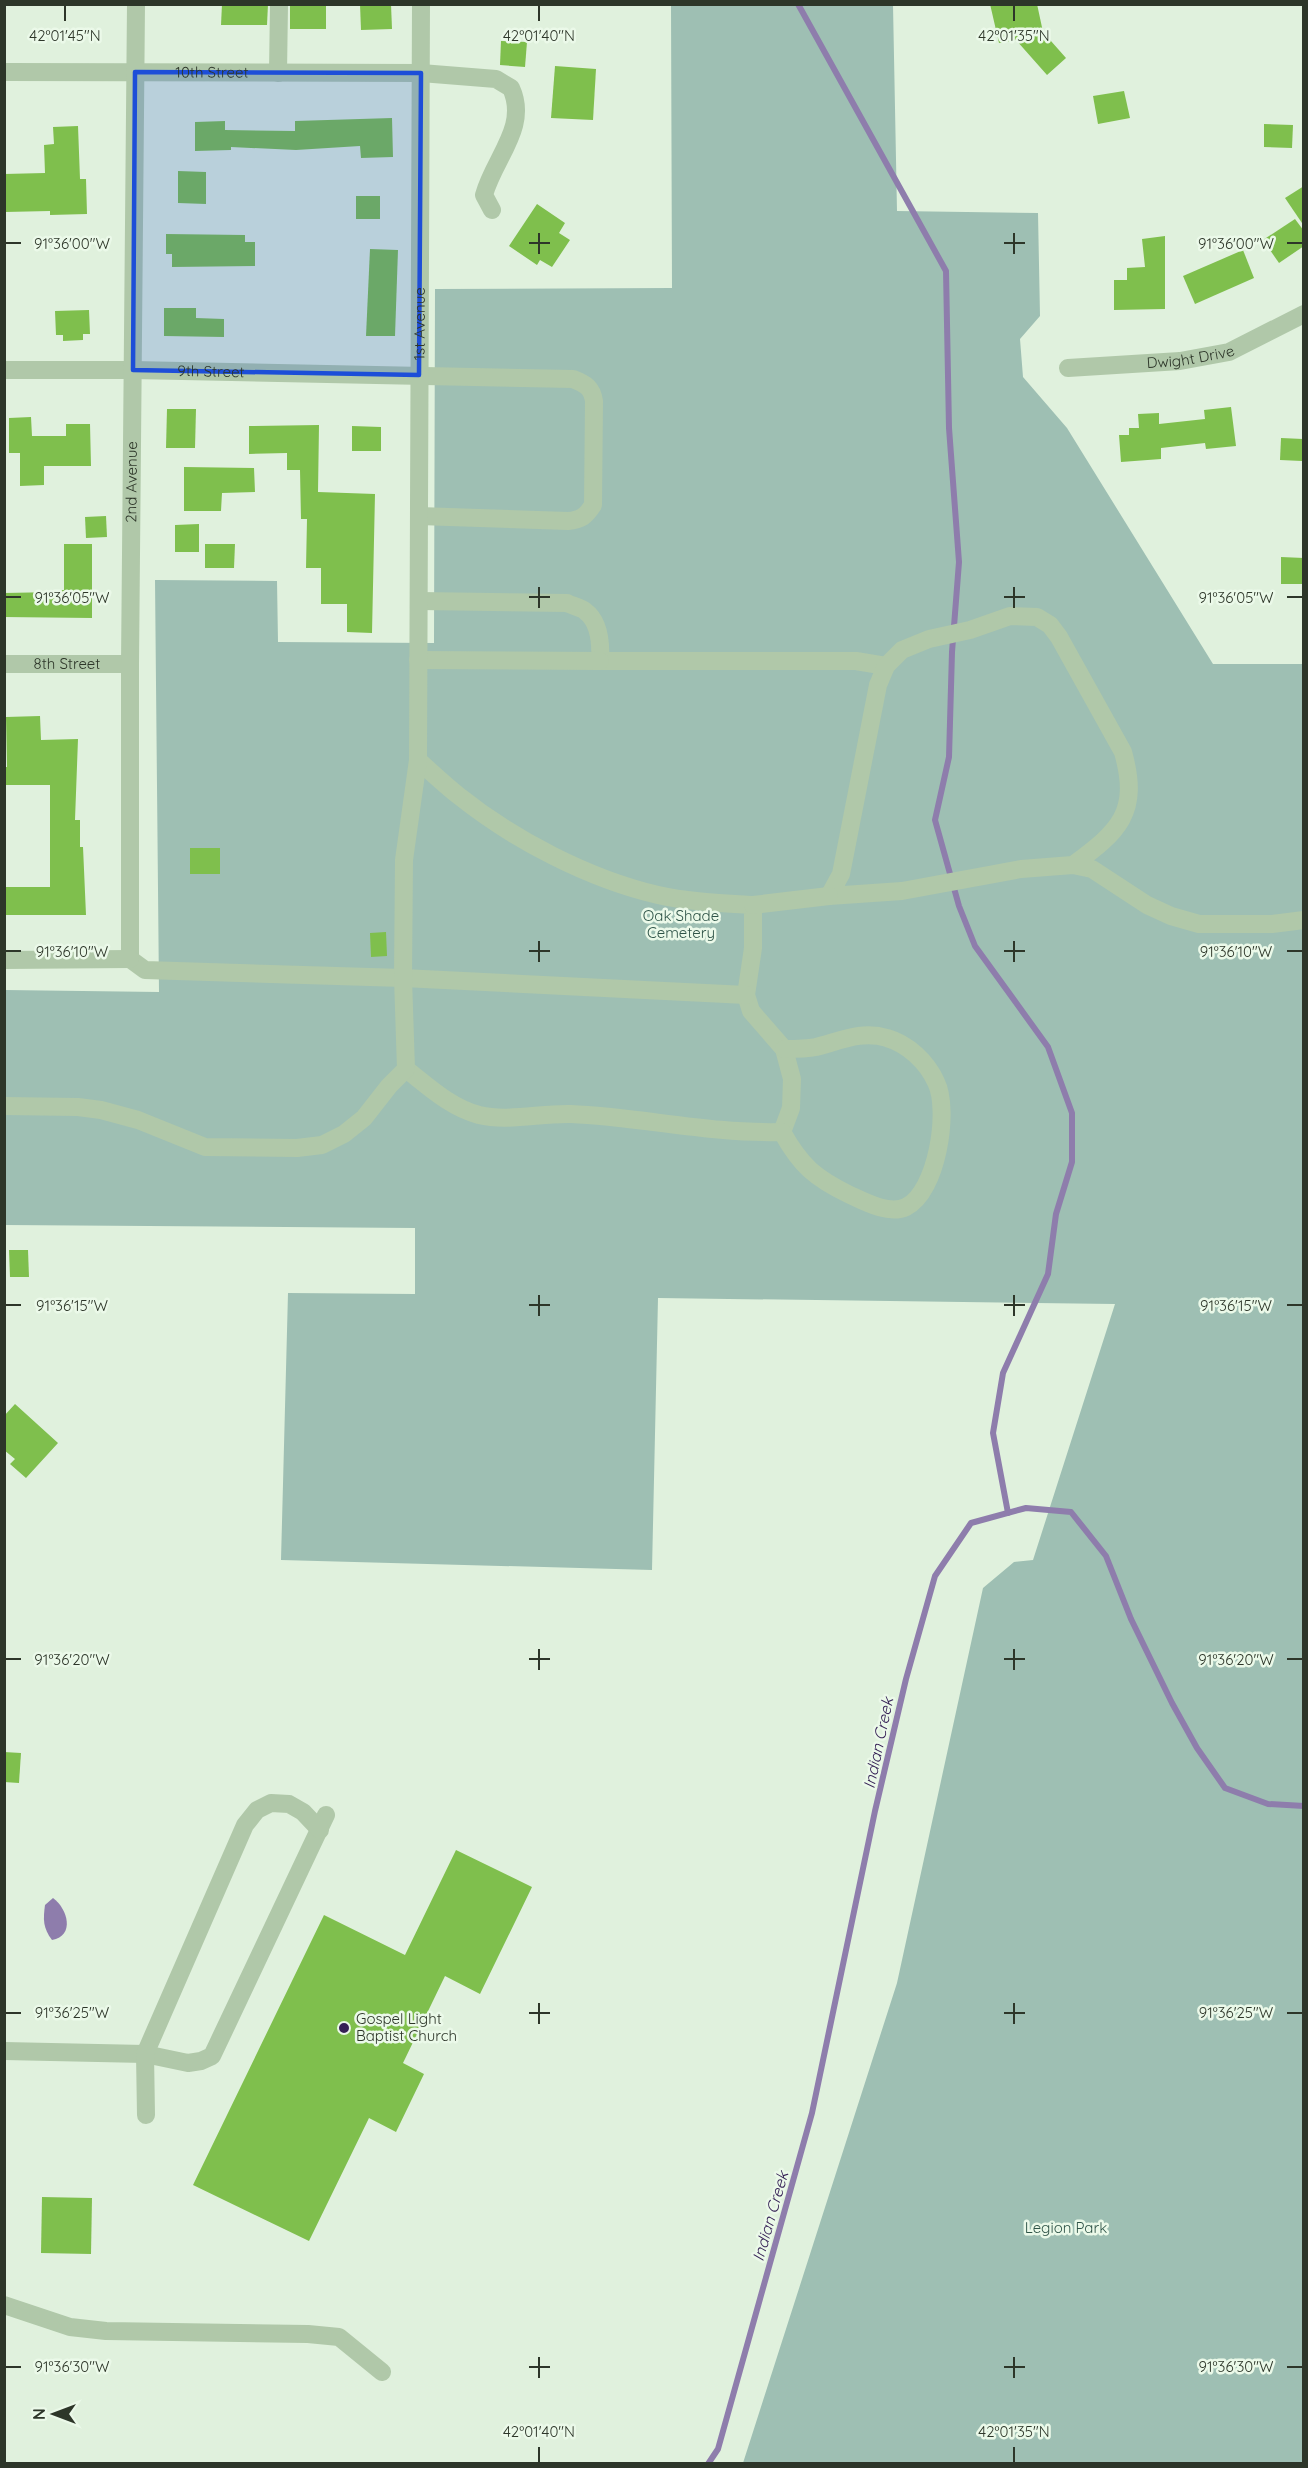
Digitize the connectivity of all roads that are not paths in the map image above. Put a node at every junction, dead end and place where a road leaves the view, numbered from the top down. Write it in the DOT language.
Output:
graph roads {
  1 [pos="136,4"];
  2 [pos="279,4"];
  3 [pos="421,4"];
  4 [pos="4,72"];
  5 [pos="135,72"];
  6 [pos="279,73"];
  7 [pos="421,73"];
  8 [pos="492,210"];
  9 [pos="1304,314"];
  10 [pos="1068,368"];
  11 [pos="4,370"];
  12 [pos="133,370"];
  13 [pos="419,375"];
  14 [pos="419,516"];
  15 [pos="419,601"];
  16 [pos="418,651"];
  17 [pos="600,662"];
  18 [pos="4,664"];
  19 [pos="130,664"];
  20 [pos="886,666"];
  21 [pos="418,760"];
  22 [pos="1073,865"];
  23 [pos="829,896"];
  24 [pos="753,905"];
  25 [pos="1304,920"];
  26 [pos="130,959"];
  27 [pos="4,960"];
  28 [pos="403,978"];
  29 [pos="746,995"];
  30 [pos="784,1049"];
  31 [pos="406,1069"];
  32 [pos="4,1106"];
  33 [pos="782,1132"];
  34 [pos="4,2051"];
  35 [pos="145,2054"];
  36 [pos="146,2115"];
  37 [pos="4,2305"];
  38 [pos="382,2372"];
  1 -- 5 [label="street, 2nd Avenue"];
  2 -- 6 [label="street"];
  3 -- 7 [label="street, 1st Avenue"];
  4 -- 5 [label="street, 10th Street"];
  5 -- 6 [label="street, 10th Street"];
  5 -- 12 [label="street, 2nd Avenue"];
  6 -- 7 [label="street, 10th Street"];
  7 -- 8 [label="street, 10th Street"];
  7 -- 13 [label="street, 1st Avenue"];
  9 -- 10 [label="street, Dwight Drive"];
  11 -- 12 [label="street, 9th Street"];
  12 -- 13 [label="street, 9th Street"];
  12 -- 19 [label="street, 2nd Avenue"];
  13 -- 14 [label="street, 1st Avenue"];
  13 -- 14 [label="street, 9th Street"];
  14 -- 15 [label="street, 1st Avenue"];
  15 -- 16 [label="street, 1st Avenue"];
  15 -- 17 [label="street"];
  16 -- 17 [label="street"];
  16 -- 21 [label="street, 1st Avenue"];
  17 -- 20 [label="street"];
  18 -- 19 [label="street, 8th Street"];
  19 -- 26 [label="street, 2nd Avenue"];
  20 -- 22 [label="street"];
  20 -- 23 [label="street"];
  21 -- 24 [label="street"];
  21 -- 28 [label="street, 1st Avenue"];
  22 -- 23 [label="street"];
  22 -- 25 [label="street"];
  23 -- 24 [label="street"];
  24 -- 29 [label="street"];
  26 -- 27 [label="street"];
  26 -- 28 [label="street"];
  28 -- 29 [label="street"];
  28 -- 31 [label="street, 1st Avenue"];
  29 -- 30 [label="street"];
  30 -- 33 [label="street"];
  30 -- 33 [label="street"];
  31 -- 32 [label="street"];
  31 -- 33 [label="street"];
  34 -- 35 [label="street"];
  35 -- 35 [label="street"];
  35 -- 36 [label="street"];
  37 -- 38 [label="street"];
}
